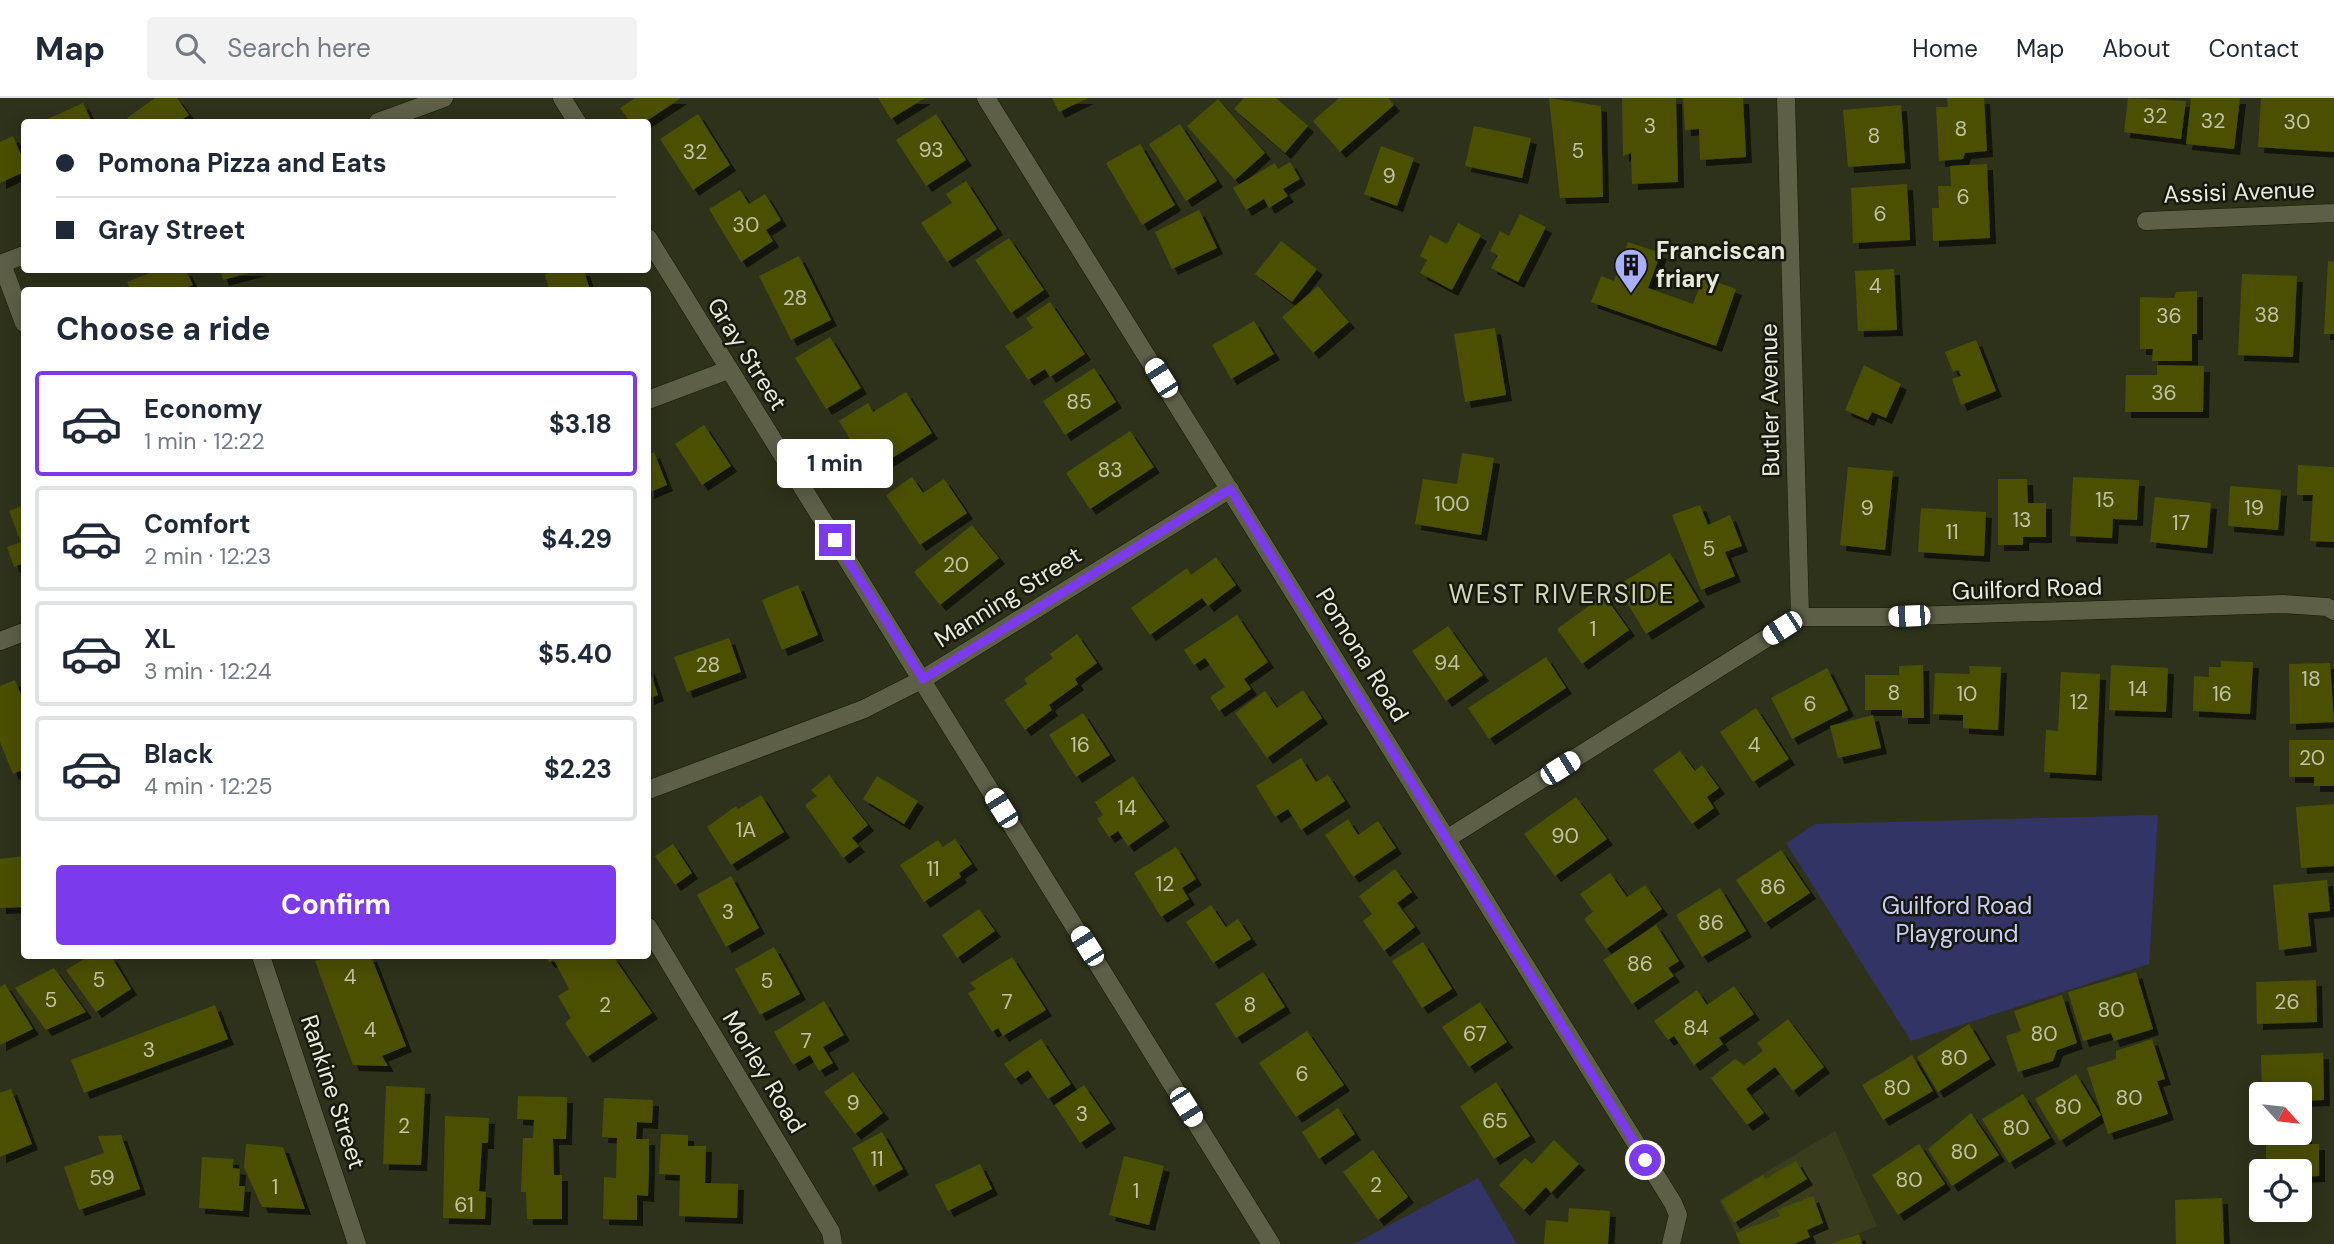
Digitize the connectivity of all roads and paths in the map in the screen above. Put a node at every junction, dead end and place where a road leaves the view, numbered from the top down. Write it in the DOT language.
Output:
graph roads {
  1 [pos="444,98"];
  2 [pos="562,98"];
  3 [pos="986,98"];
  4 [pos="1786,98"];
  5 [pos="386,119"];
  6 [pos="575,119"];
  7 [pos="2334,213"];
  8 [pos="2146,221"];
  9 [pos="651,243"];
  10 [pos="21,256"];
  11 [pos="1,264"];
  12 [pos="21,315"];
  13 [pos="728,370"];
  14 [pos="651,399"];
  15 [pos="1230,489"];
  16 [pos="2334,611"];
  17 [pos="1800,617"];
  18 [pos="21,633"];
  19 [pos="0,641"];
  20 [pos="923,679"];
  21 [pos="651,789"];
  22 [pos="1448,838"];
  23 [pos="651,932"];
  24 [pos="262,959"];
  25 [pos="357,1244"];
  26 [pos="833,1244"];
  27 [pos="1271,1244"];
  28 [pos="1671,1244"];
  1 -- 5 [label="street"];
  2 -- 6 [label="street"];
  3 -- 15 [label="street, Pomona Road"];
  4 -- 17 [label="street, Butler Avenue"];
  7 -- 8 [label="street, Assisi Avenue"];
  9 -- 13 [label="street, Gray Street"];
  10 -- 11 [label="street"];
  11 -- 12 [label="street"];
  13 -- 14 [label="street"];
  13 -- 20 [label="street, Gray Street"];
  15 -- 20 [label="street, Manning Street"];
  15 -- 22 [label="street, Pomona Road"];
  16 -- 17 [label="street, Guilford Road"];
  17 -- 22 [label="street"];
  18 -- 19 [label="street"];
  20 -- 21 [label="street, Manning Street"];
  20 -- 27 [label="street, Gray Street"];
  22 -- 28 [label="street, Pomona Road"];
  23 -- 26 [label="street, Morley Road"];
  24 -- 25 [label="street, Rankine Street"];
}
